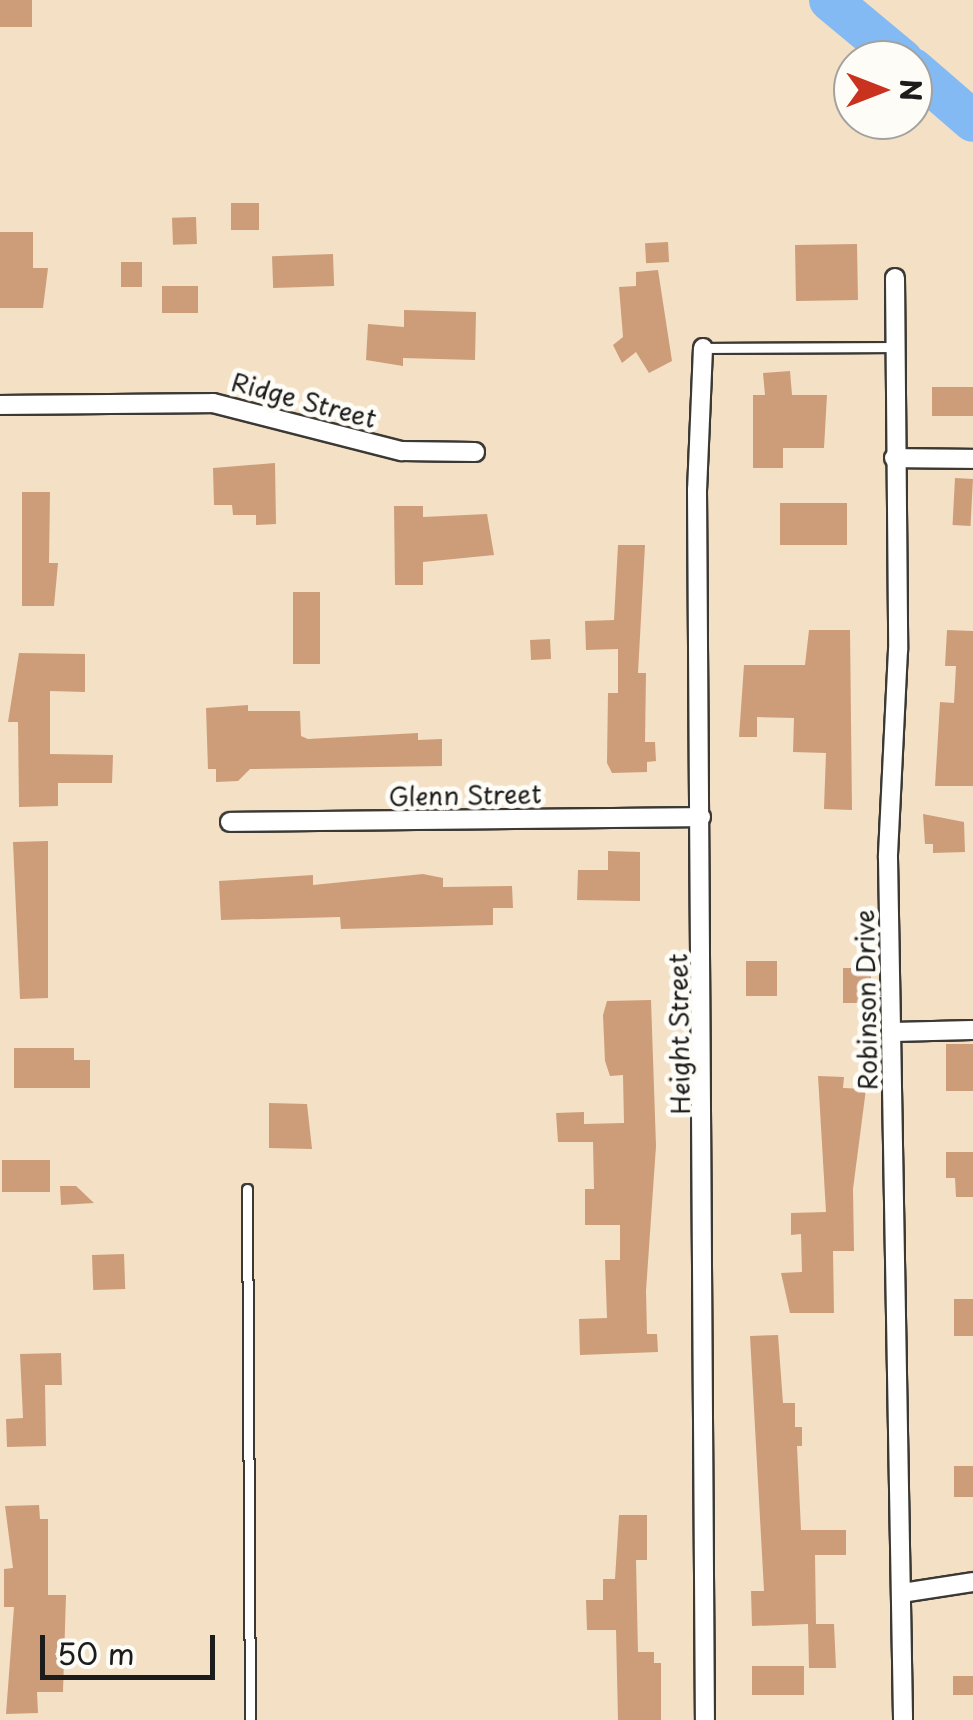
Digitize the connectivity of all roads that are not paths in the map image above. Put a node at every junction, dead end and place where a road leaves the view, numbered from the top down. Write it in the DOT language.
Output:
graph roads {
  1 [pos="895,278"];
  2 [pos="895,347"];
  3 [pos="702,348"];
  4 [pos="0,405"];
  5 [pos="475,452"];
  6 [pos="894,458"];
  7 [pos="973,459"];
  8 [pos="701,817"];
  9 [pos="230,822"];
  10 [pos="973,1030"];
  11 [pos="892,1032"];
  12 [pos="247,1190"];
  13 [pos="973,1582"];
  14 [pos="902,1594"];
  15 [pos="250,1720"];
  16 [pos="705,1720"];
  17 [pos="903,1720"];
  1 -- 2 [label="street, Robinson Drive"];
  2 -- 3 [label="lane"];
  2 -- 6 [label="street, Robinson Drive"];
  3 -- 8 [label="street, Height Street"];
  4 -- 5 [label="street, Ridge Street"];
  6 -- 7 [label="street"];
  6 -- 11 [label="street, Robinson Drive"];
  8 -- 9 [label="street, Glenn Street"];
  8 -- 16 [label="street, Height Street"];
  10 -- 11 [label="street"];
  11 -- 14 [label="street, Robinson Drive"];
  12 -- 15 [label="lane"];
  13 -- 14 [label="street"];
  14 -- 17 [label="street, Robinson Drive"];
}
